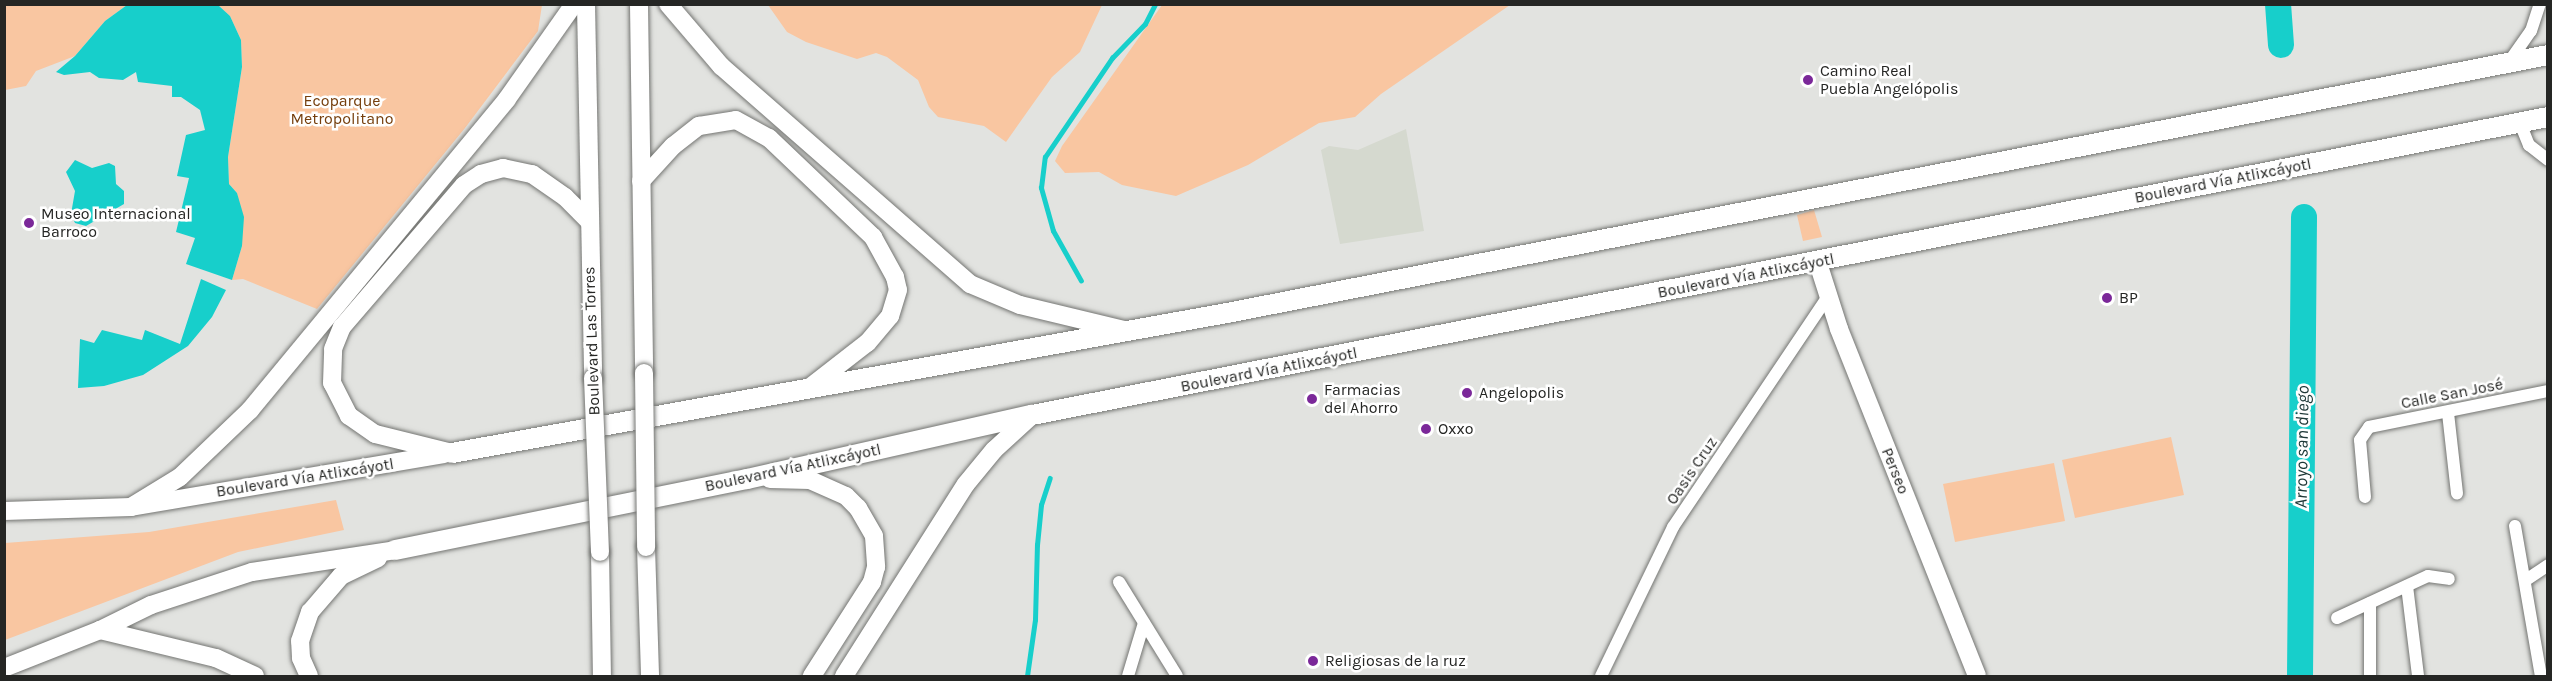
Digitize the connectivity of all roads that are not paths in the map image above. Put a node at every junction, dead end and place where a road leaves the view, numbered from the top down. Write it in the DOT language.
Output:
graph roads {
  1 [pos="574,4"];
  2 [pos="586,4"];
  3 [pos="639,4"];
  4 [pos="668,4"];
  5 [pos="2540,4"];
  6 [pos="2547,55"];
  7 [pos="2509,62"];
  8 [pos="2547,117"];
  9 [pos="2520,123"];
  10 [pos="2547,160"];
  11 [pos="641,181"];
  12 [pos="588,220"];
  13 [pos="1818,263"];
  14 [pos="1829,295"];
  15 [pos="1124,330"];
  16 [pos="809,388"];
  17 [pos="2547,391"];
  18 [pos="2448,413"];
  19 [pos="1032,416"];
  20 [pos="452,453"];
  21 [pos="747,479"];
  22 [pos="2457,493"];
  23 [pos="2365,497"];
  24 [pos="130,507"];
  25 [pos="4,511"];
  26 [pos="2515,526"];
  27 [pos="395,550"];
  28 [pos="2547,565"];
  29 [pos="2449,579"];
  30 [pos="2526,580"];
  31 [pos="1119,582"];
  32 [pos="2407,586"];
  33 [pos="2370,603"];
  34 [pos="2337,618"];
  35 [pos="1144,623"];
  36 [pos="100,630"];
  37 [pos="650,648"];
  38 [pos="4,668"];
  39 [pos="255,676"];
  40 [pos="309,676"];
  41 [pos="602,676"];
  42 [pos="650,676"];
  43 [pos="665,676"];
  44 [pos="813,676"];
  45 [pos="844,676"];
  46 [pos="1128,676"];
  47 [pos="1177,676"];
  48 [pos="1601,676"];
  49 [pos="1977,676"];
  50 [pos="2370,676"];
  51 [pos="2418,676"];
  52 [pos="2541,676"];
  1 -- 24 [label="main road"];
  2 -- 12 [label="main road, Boulevard Las Torres"];
  3 -- 11 [label="main road"];
  4 -- 15 [label="main road"];
  5 -- 7 [label="street"];
  6 -- 7 [label="main road, Boulevard Vía Atlixcáyotl"];
  7 -- 15 [label="main road, Boulevard Vía Atlixcáyotl"];
  8 -- 9 [label="main road, Boulevard Vía Atlixcáyotl"];
  9 -- 10 [label="street"];
  9 -- 13 [label="main road, Boulevard Vía Atlixcáyotl"];
  11 -- 16 [label="main road"];
  11 -- 37 [label="main road, bridge"];
  12 -- 20 [label="main road"];
  12 -- 41 [label="main road, Boulevard Las Torres, bridge"];
  13 -- 14 [label="main road, Perseo"];
  13 -- 19 [label="main road, Boulevard Vía Atlixcáyotl"];
  14 -- 48 [label="street, Oasis Cruz"];
  14 -- 49 [label="main road, Perseo"];
  15 -- 16 [label="main road, Boulevard Vía Atlixcáyotl"];
  16 -- 20 [label="main road, Boulevard Vía Atlixcáyotl"];
  17 -- 18 [label="street, Calle San José"];
  18 -- 22 [label="street"];
  18 -- 23 [label="street, Calle San José"];
  19 -- 21 [label="main road, Boulevard Vía Atlixcáyotl"];
  19 -- 45 [label="main road"];
  20 -- 24 [label="main road, Boulevard Vía Atlixcáyotl"];
  21 -- 27 [label="main road, Boulevard Vía Atlixcáyotl"];
  21 -- 44 [label="main road"];
  24 -- 25 [label="main road, Boulevard Vía Atlixcáyotl"];
  26 -- 30 [label="street"];
  27 -- 36 [label="main road, Boulevard Vía Atlixcáyotl"];
  27 -- 40 [label="main road"];
  28 -- 30 [label="street"];
  29 -- 32 [label="street"];
  30 -- 52 [label="street"];
  31 -- 35 [label="street"];
  32 -- 33 [label="street"];
  32 -- 51 [label="street"];
  33 -- 34 [label="street"];
  33 -- 50 [label="street"];
  35 -- 46 [label="street"];
  35 -- 47 [label="street"];
  36 -- 38 [label="main road, Boulevard Vía Atlixcáyotl"];
  36 -- 39 [label="main road"];
  37 -- 42 [label="main road"];
  37 -- 43 [label="main road"];
}
